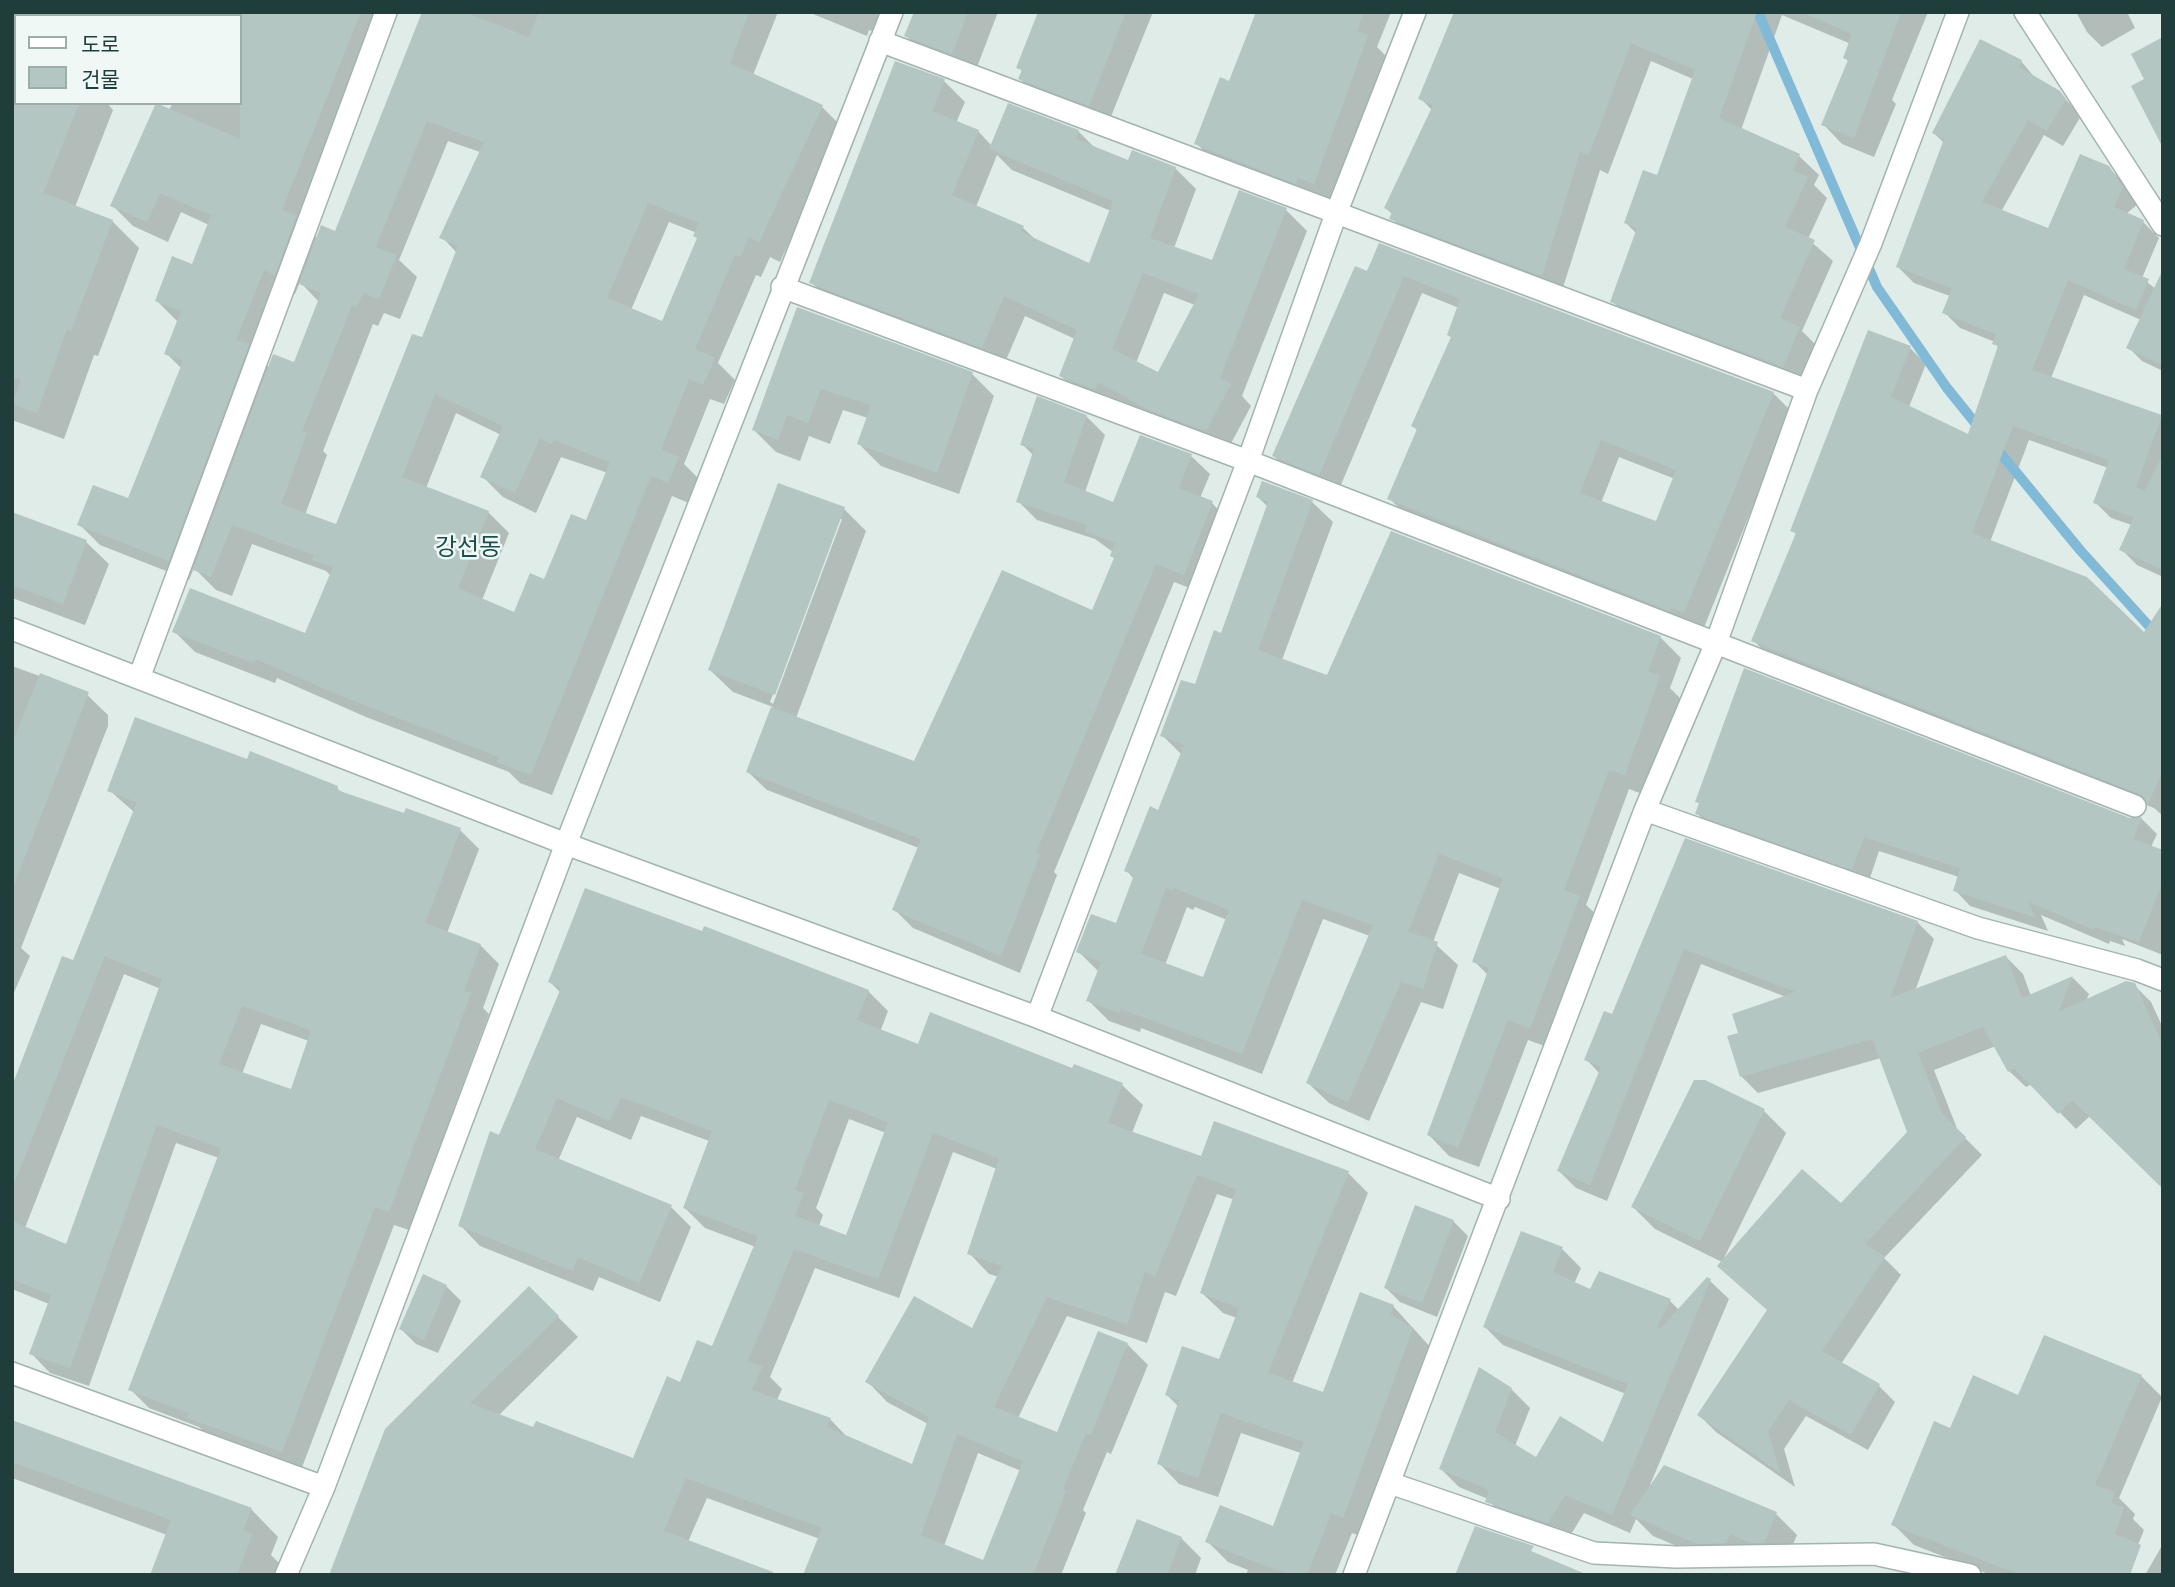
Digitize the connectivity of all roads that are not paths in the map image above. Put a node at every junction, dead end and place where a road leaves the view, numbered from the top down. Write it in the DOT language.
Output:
graph roads {
  1 [pos="386,12"];
  2 [pos="891,12"];
  3 [pos="1415,12"];
  4 [pos="1958,12"];
  5 [pos="2025,12"];
  6 [pos="880,41"];
  7 [pos="1337,211"];
  8 [pos="2163,225"];
  9 [pos="782,287"];
  10 [pos="1807,390"];
  11 [pos="1248,461"];
  12 [pos="12,629"];
  13 [pos="1716,643"];
  14 [pos="139,678"];
  15 [pos="2135,806"];
  16 [pos="1645,810"];
  17 [pos="566,844"];
  18 [pos="2163,980"];
  19 [pos="1037,1017"];
  20 [pos="1499,1199"];
  21 [pos="12,1373"];
  22 [pos="1390,1483"];
  23 [pos="324,1487"];
  24 [pos="286,1575"];
  25 [pos="1354,1575"];
  26 [pos="1970,1575"];
  1 -- 14 [label="street"];
  2 -- 6 [label="street"];
  3 -- 7 [label="street"];
  4 -- 10 [label="street"];
  5 -- 8 [label="street"];
  6 -- 7 [label="street"];
  6 -- 9 [label="street"];
  7 -- 10 [label="street"];
  7 -- 11 [label="street"];
  9 -- 11 [label="street"];
  9 -- 17 [label="street"];
  10 -- 13 [label="street"];
  11 -- 13 [label="street"];
  11 -- 19 [label="street"];
  12 -- 14 [label="street"];
  13 -- 15 [label="street"];
  13 -- 16 [label="street"];
  14 -- 17 [label="street"];
  16 -- 18 [label="street"];
  16 -- 20 [label="street"];
  17 -- 19 [label="street"];
  17 -- 23 [label="street"];
  19 -- 20 [label="street"];
  20 -- 22 [label="street"];
  21 -- 23 [label="street"];
  22 -- 25 [label="street"];
  22 -- 26 [label="street"];
  23 -- 24 [label="street"];
}
